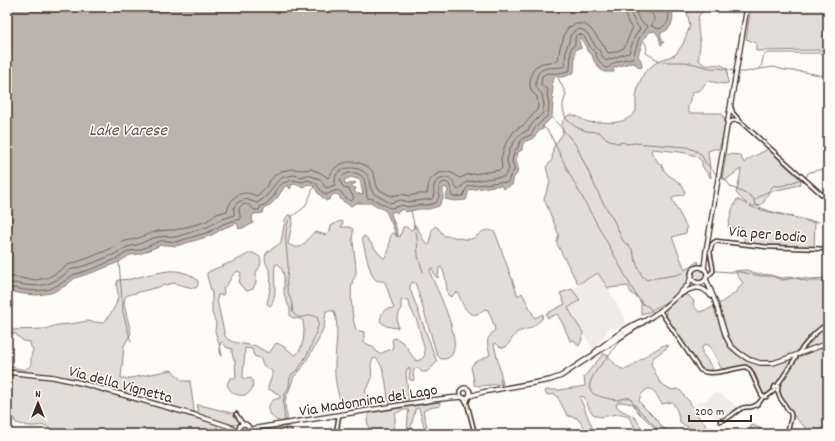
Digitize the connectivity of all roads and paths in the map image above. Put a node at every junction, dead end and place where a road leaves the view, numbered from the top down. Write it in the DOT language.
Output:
graph roads {
  1 [pos="747,7"];
  2 [pos="731,106"];
  3 [pos="741,122"];
  4 [pos="728,124"];
  5 [pos="828,200"];
  6 [pos="828,249"];
  7 [pos="706,251"];
  8 [pos="698,268"];
  9 [pos="704,269"];
  10 [pos="713,271"];
  11 [pos="692,276"];
  12 [pos="706,278"];
  13 [pos="696,282"];
  14 [pos="700,282"];
  15 [pos="688,285"];
  16 [pos="710,290"];
  17 [pos="675,298"];
  18 [pos="715,301"];
  19 [pos="660,311"];
  20 [pos="650,317"];
  21 [pos="828,324"];
  22 [pos="630,330"];
  23 [pos="616,337"];
  24 [pos="828,343"];
  25 [pos="606,347"];
  26 [pos="800,351"];
  27 [pos="796,357"];
  28 [pos="581,364"];
  29 [pos="7,372"];
  30 [pos="469,390"];
  31 [pos="776,390"];
  32 [pos="460,392"];
  33 [pos="483,392"];
  34 [pos="469,396"];
  35 [pos="763,397"];
  36 [pos="448,398"];
  37 [pos="462,398"];
  38 [pos="467,403"];
  39 [pos="236,414"];
  40 [pos="339,415"];
  41 [pos="720,421"];
  42 [pos="291,423"];
  43 [pos="243,425"];
  44 [pos="228,426"];
  45 [pos="266,427"];
  46 [pos="247,432"];
  47 [pos="241,433"];
  48 [pos="336,434"];
  49 [pos="475,434"];
  50 [pos="787,434"];
  1 -- 2 [label="main road"];
  2 -- 3 [label="street"];
  2 -- 4 [label="main road"];
  3 -- 4 [label="street"];
  3 -- 5 [label="street"];
  4 -- 7 [label="main road"];
  6 -- 10 [label="street, Via per Bodio"];
  7 -- 8 [label="main road"];
  7 -- 9 [label="main road"];
  8 -- 9 [label="main road"];
  8 -- 11 [label="main road"];
  9 -- 10 [label="street"];
  9 -- 12 [label="main road"];
  10 -- 12 [label="street"];
  11 -- 13 [label="main road"];
  11 -- 15 [label="main road"];
  12 -- 14 [label="main road"];
  12 -- 16 [label="main road"];
  13 -- 14 [label="main road"];
  13 -- 15 [label="main road"];
  14 -- 16 [label="main road"];
  15 -- 17 [label="main road"];
  16 -- 18 [label="main road"];
  17 -- 18 [label="main road"];
  17 -- 19 [label="main road"];
  18 -- 24 [label="main road"];
  19 -- 20 [label="main road"];
  19 -- 35 [label="street"];
  20 -- 22 [label="main road"];
  20 -- 23 [label="main road"];
  21 -- 26 [label="street"];
  22 -- 23 [label="main road"];
  22 -- 25 [label="main road"];
  23 -- 25 [label="main road"];
  23 -- 28 [label="main road"];
  25 -- 28 [label="main road"];
  27 -- 31 [label="street"];
  28 -- 33 [label="main road"];
  29 -- 44 [label="main road, Via della Vignetta"];
  30 -- 32 [label="main road"];
  30 -- 33 [label="main road"];
  30 -- 34 [label="main road"];
  31 -- 35 [label="street"];
  31 -- 50 [label="street"];
  32 -- 36 [label="main road, Via Madonnina del Lago"];
  32 -- 37 [label="main road"];
  33 -- 34 [label="main road"];
  34 -- 37 [label="main road"];
  34 -- 38 [label="street"];
  35 -- 41 [label="street"];
  36 -- 37 [label="main road, Via Madonnina del Lago"];
  36 -- 40 [label="main road, Via Madonnina del Lago"];
  37 -- 38 [label="street"];
  38 -- 49 [label="street"];
  39 -- 43 [label="street"];
  40 -- 42 [label="main road, Via Madonnina del Lago"];
  40 -- 48 [label="street"];
  42 -- 45 [label="main road, Via della Vignetta"];
  43 -- 44 [label="main road, Via della Vignetta"];
  43 -- 45 [label="main road, Via della Vignetta"];
  43 -- 46 [label="main road"];
  43 -- 47 [label="main road"];
  44 -- 47 [label="main road, Via della Vignetta"];
  45 -- 46 [label="main road, Via della Vignetta"];
  46 -- 47 [label="main road"];
}
